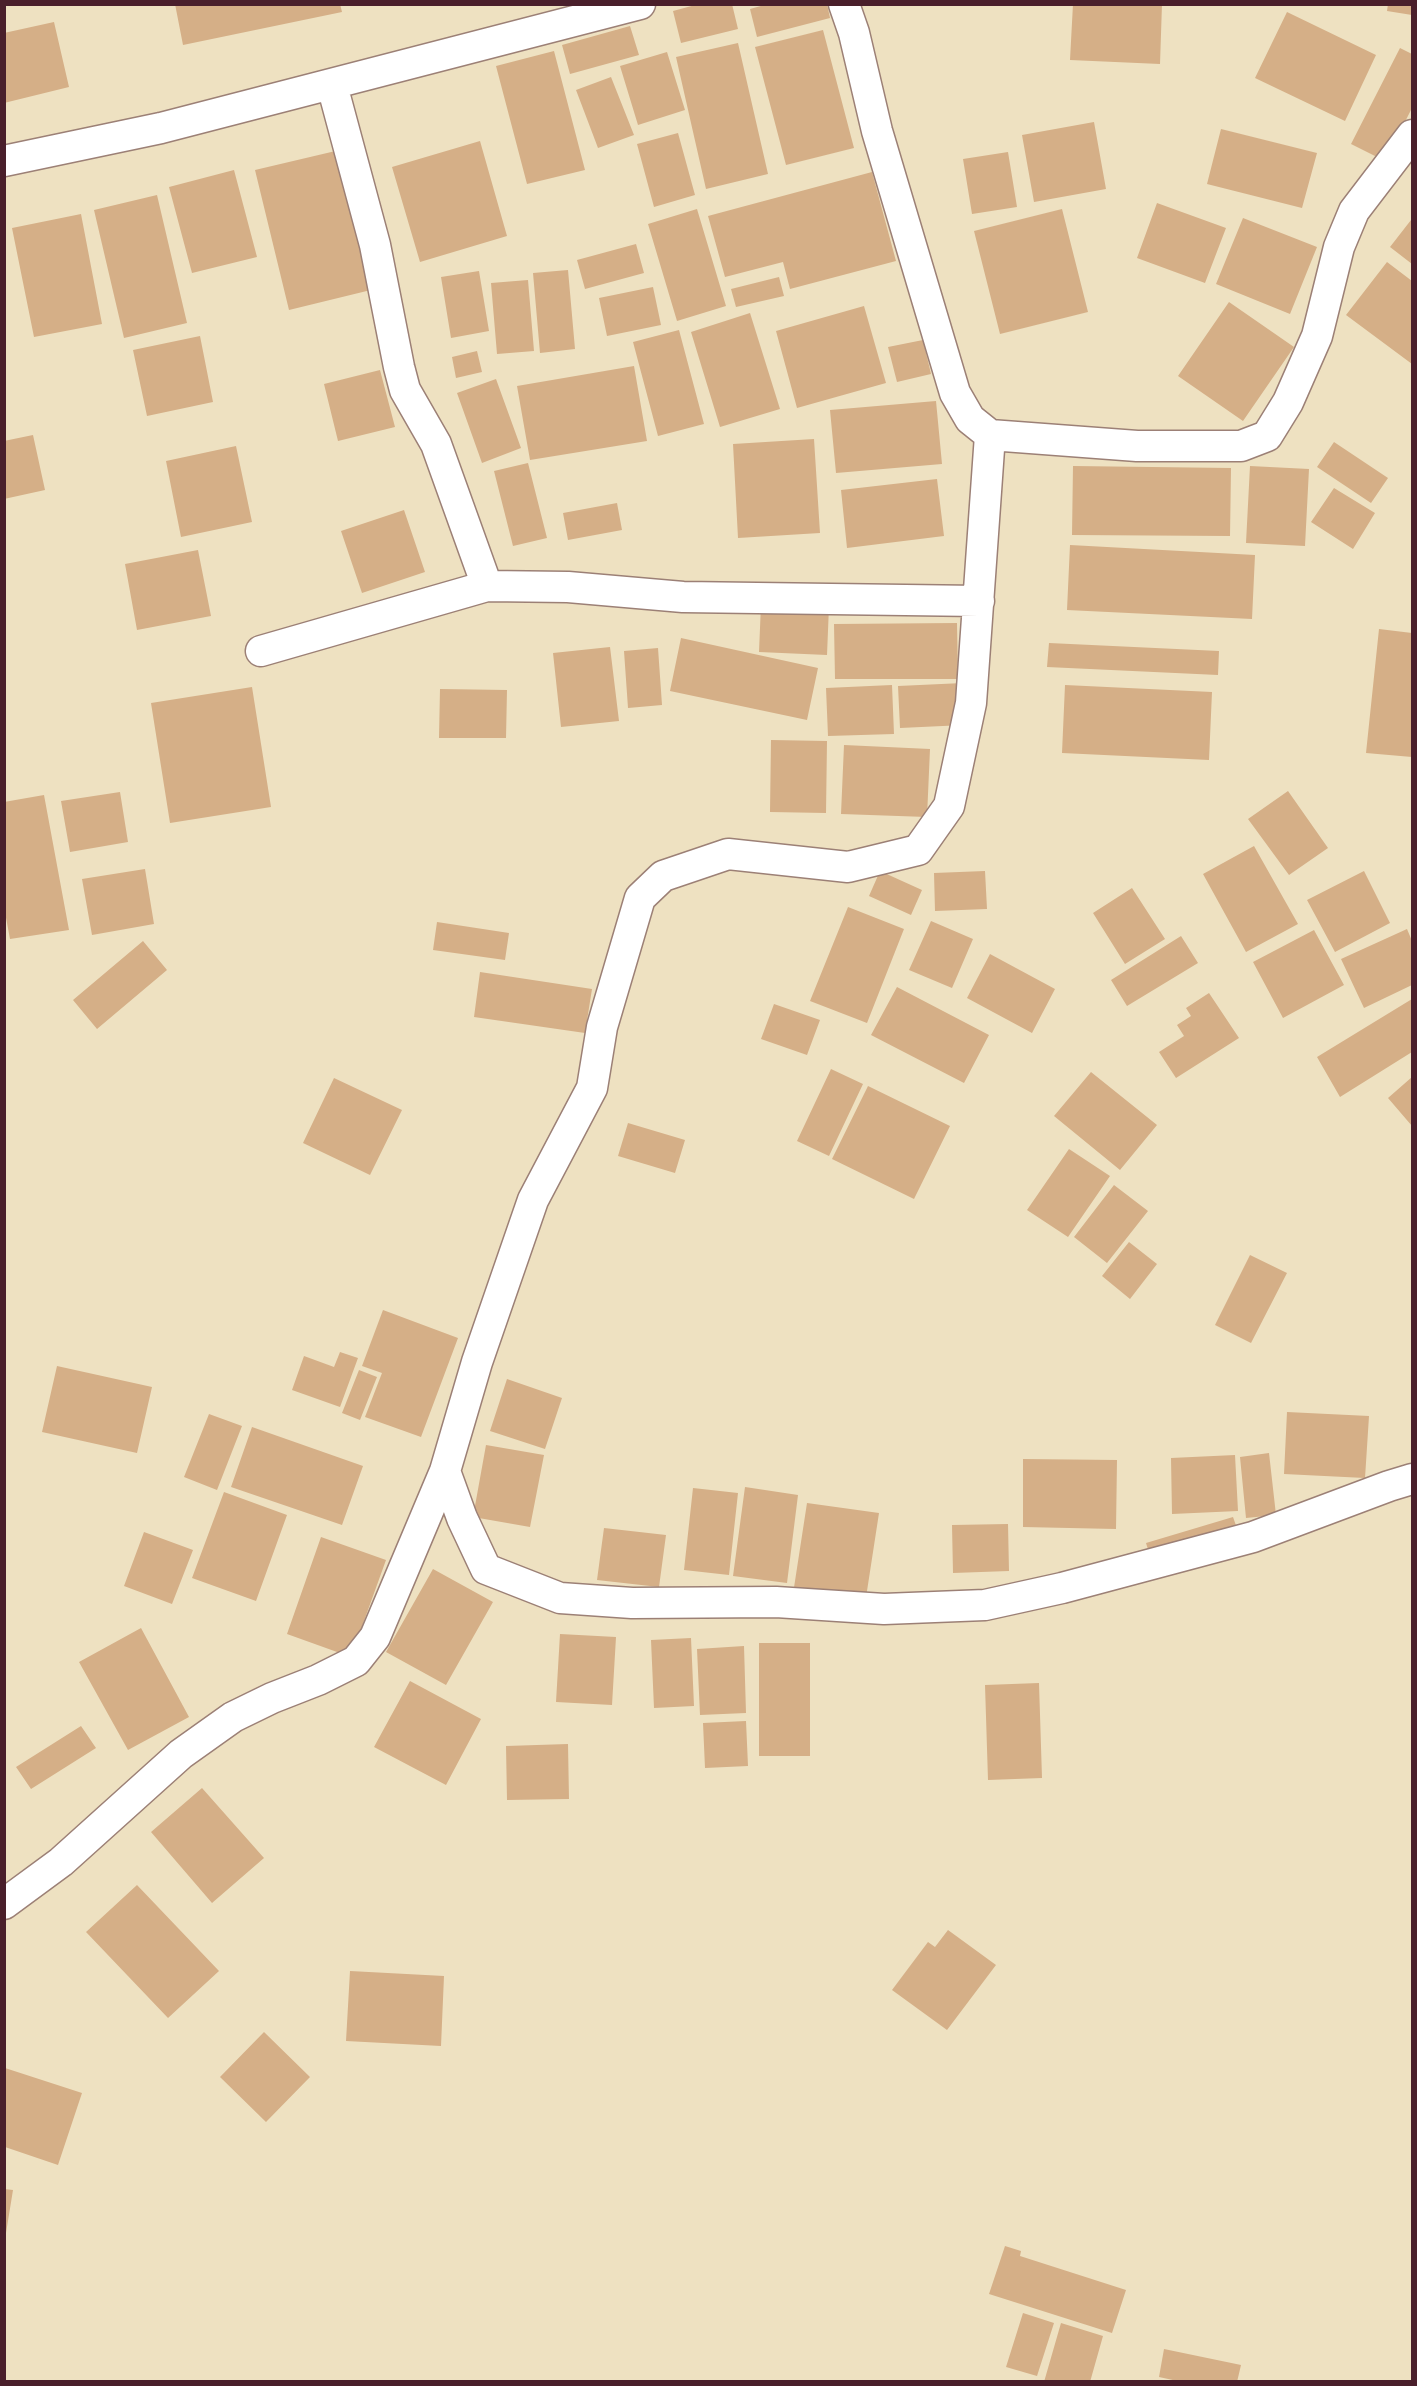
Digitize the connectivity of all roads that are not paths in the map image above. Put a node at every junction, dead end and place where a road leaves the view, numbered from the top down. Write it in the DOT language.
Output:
graph roads {
  1 [pos="640,4"];
  2 [pos="844,4"];
  3 [pos="332,85"];
  4 [pos="1413,135"];
  5 [pos="4,161"];
  6 [pos="990,435"];
  7 [pos="487,586"];
  8 [pos="979,601"];
  9 [pos="261,651"];
  10 [pos="445,1471"];
  11 [pos="1413,1479"];
  12 [pos="4,1904"];
  1 -- 3 [label="street"];
  2 -- 6 [label="street"];
  3 -- 5 [label="street"];
  3 -- 7 [label="street"];
  4 -- 6 [label="street"];
  6 -- 8 [label="street"];
  7 -- 8 [label="street"];
  7 -- 9 [label="street"];
  8 -- 10 [label="street"];
  10 -- 11 [label="street"];
  10 -- 12 [label="street"];
}
